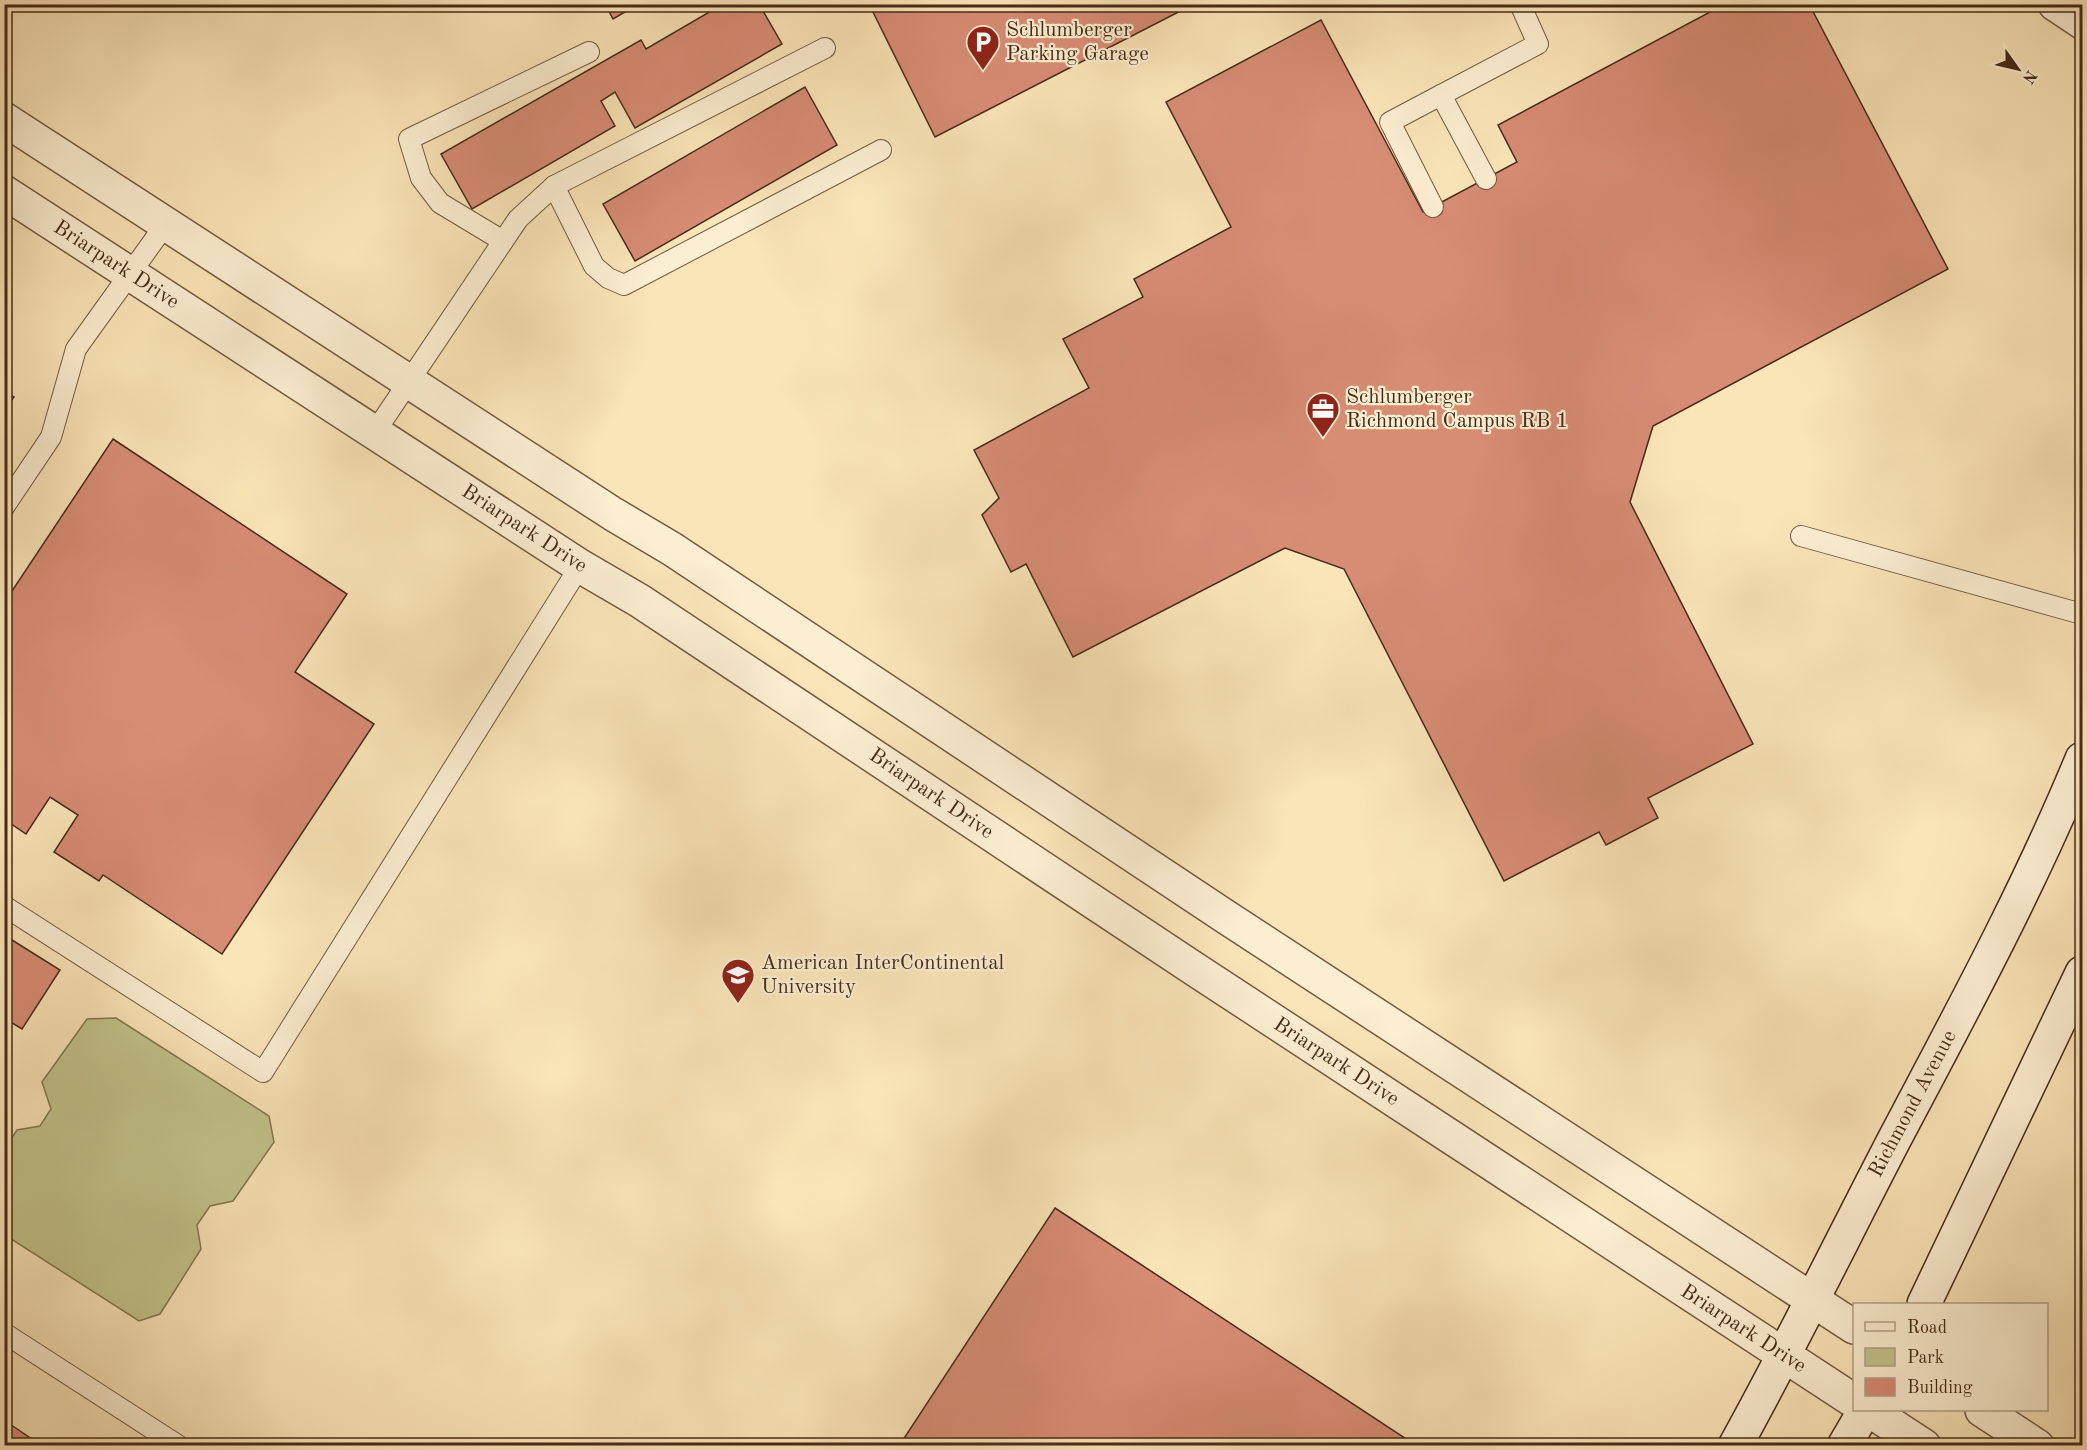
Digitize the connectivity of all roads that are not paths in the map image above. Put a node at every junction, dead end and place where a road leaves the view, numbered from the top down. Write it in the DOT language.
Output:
graph roads {
  1 [pos="1520,4"];
  2 [pos="2055,4"];
  3 [pos="2082,22"];
  4 [pos="825,48"];
  5 [pos="589,52"];
  6 [pos="1441,95"];
  7 [pos="4,119"];
  8 [pos="881,150"];
  9 [pos="1486,179"];
  10 [pos="554,186"];
  11 [pos="4,192"];
  12 [pos="1433,207"];
  13 [pos="165,225"];
  14 [pos="503,241"];
  15 [pos="131,276"];
  16 [pos="409,381"];
  17 [pos="375,432"];
  18 [pos="4,507"];
  19 [pos="1801,536"];
  20 [pos="580,566"];
  21 [pos="2082,614"];
  22 [pos="2082,759"];
  23 [pos="4,906"];
  24 [pos="2082,973"];
  25 [pos="1812,1299"];
  26 [pos="1925,1303"];
  27 [pos="1853,1326"];
  28 [pos="4,1333"];
  29 [pos="1784,1357"];
  30 [pos="1853,1400"];
  31 [pos="1866,1411"];
  32 [pos="1869,1411"];
  33 [pos="1984,1411"];
  34 [pos="179,1446"];
  35 [pos="1735,1446"];
  36 [pos="1844,1446"];
  37 [pos="1924,1446"];
  38 [pos="2037,1446"];
  1 -- 6 [label="lane"];
  2 -- 3 [label="street"];
  4 -- 10 [label="lane"];
  5 -- 14 [label="lane"];
  6 -- 9 [label="lane"];
  6 -- 12 [label="lane"];
  7 -- 13 [label="street"];
  8 -- 10 [label="lane"];
  10 -- 14 [label="lane"];
  11 -- 15 [label="street, Briarpark Drive"];
  13 -- 15 [label="lane"];
  13 -- 16 [label="street"];
  14 -- 16 [label="lane"];
  15 -- 17 [label="street, Briarpark Drive"];
  15 -- 18 [label="lane"];
  16 -- 17 [label="lane"];
  16 -- 25 [label="street"];
  17 -- 20 [label="street, Briarpark Drive"];
  19 -- 21 [label="lane"];
  20 -- 23 [label="lane"];
  20 -- 29 [label="street, Briarpark Drive"];
  22 -- 25 [label="street, Richmond Avenue"];
  24 -- 26 [label="street"];
  25 -- 27 [label="street"];
  25 -- 29 [label="street, Richmond Avenue"];
  28 -- 34 [label="lane"];
  29 -- 30 [label="street, Briarpark Drive"];
  29 -- 35 [label="street, Richmond Avenue"];
  31 -- 36 [label="street"];
  32 -- 37 [label="street"];
  33 -- 38 [label="street"];
}
